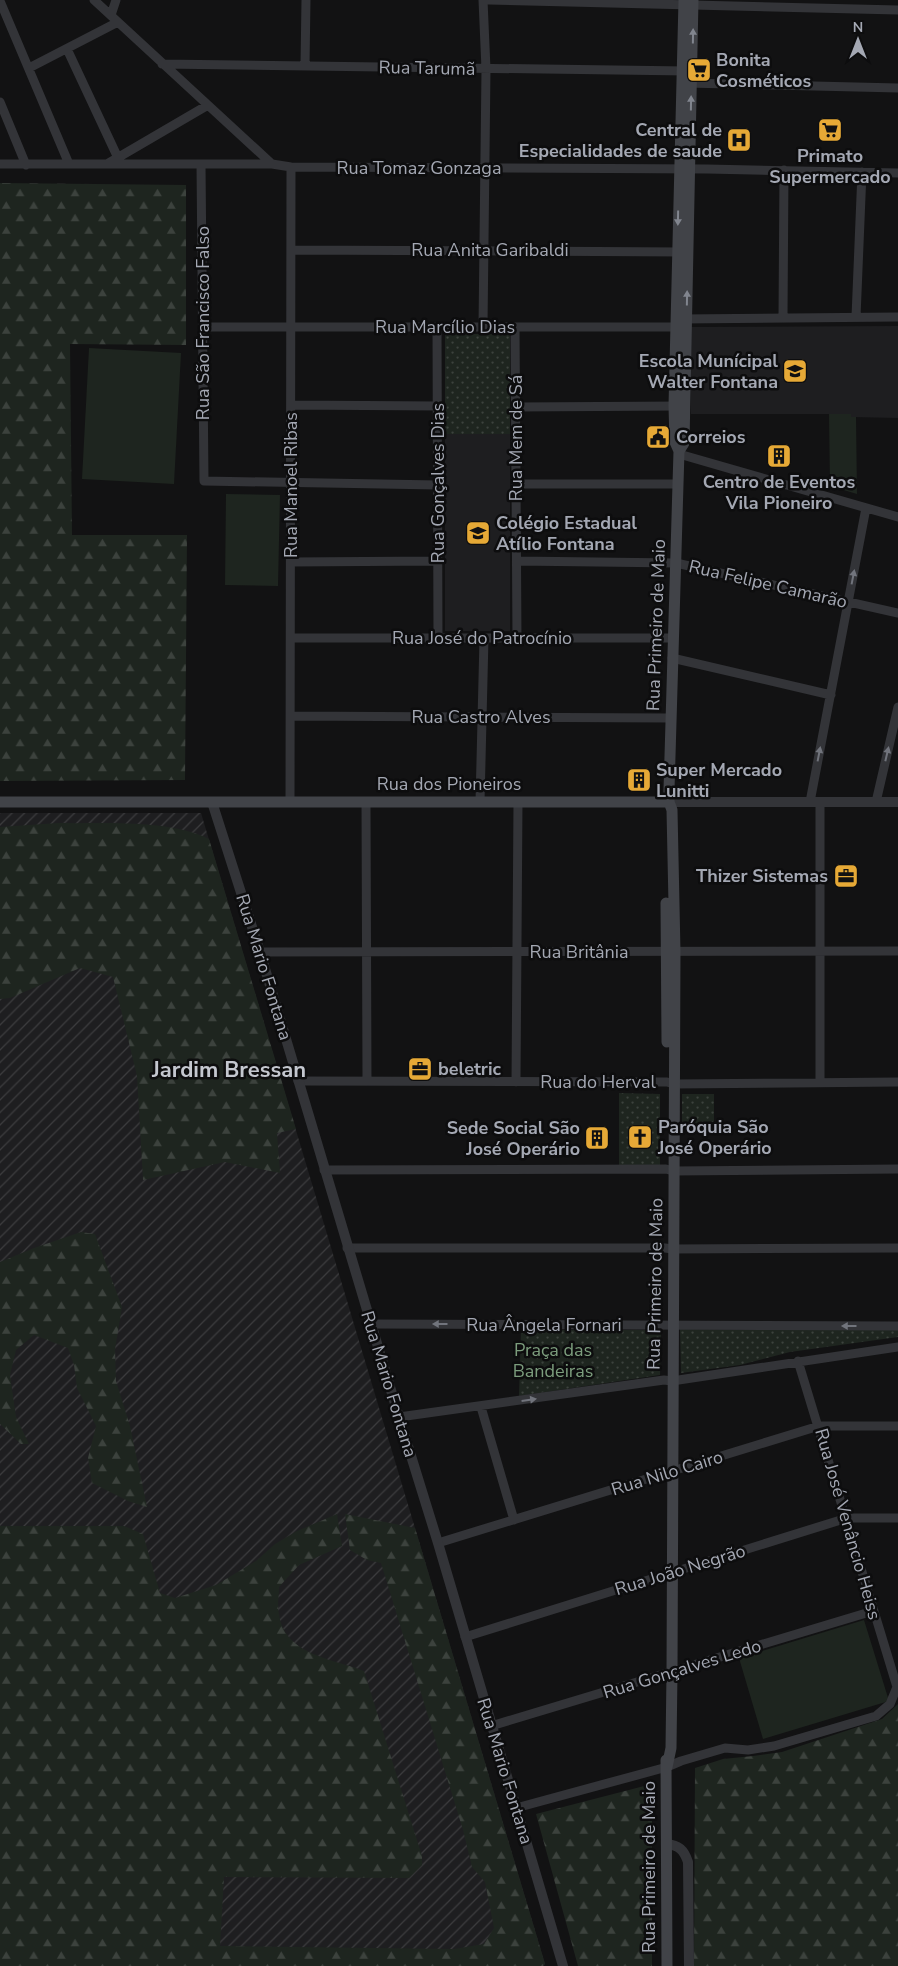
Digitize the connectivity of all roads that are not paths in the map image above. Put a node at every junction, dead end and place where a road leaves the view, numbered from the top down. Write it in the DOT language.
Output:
graph roads {
  1 [pos="94,0"];
  2 [pos="116,0"];
  3 [pos="306,0"];
  4 [pos="482,0"];
  5 [pos="489,0"];
  6 [pos="0,1"];
  7 [pos="688,3"];
  8 [pos="898,10"];
  9 [pos="111,15"];
  10 [pos="118,22"];
  11 [pos="67,49"];
  12 [pos="162,64"];
  13 [pos="305,66"];
  14 [pos="29,68"];
  15 [pos="486,69"];
  16 [pos="686,77"];
  17 [pos="898,88"];
  18 [pos="0,102"];
  19 [pos="208,105"];
  20 [pos="118,158"];
  21 [pos="0,164"];
  22 [pos="69,164"];
  23 [pos="202,164"];
  24 [pos="272,164"];
  25 [pos="26,165"];
  26 [pos="104,165"];
  27 [pos="291,167"];
  28 [pos="485,168"];
  29 [pos="684,170"];
  30 [pos="784,170"];
  31 [pos="862,172"];
  32 [pos="898,173"];
  33 [pos="292,250"];
  34 [pos="485,250"];
  35 [pos="683,252"];
  36 [pos="856,317"];
  37 [pos="898,317"];
  38 [pos="783,318"];
  39 [pos="682,323"];
  40 [pos="292,327"];
  41 [pos="437,327"];
  42 [pos="483,327"];
  43 [pos="515,327"];
  44 [pos="203,328"];
  45 [pos="291,405"];
  46 [pos="438,406"];
  47 [pos="516,406"];
  48 [pos="679,406"];
  49 [pos="679,452"];
  50 [pos="291,482"];
  51 [pos="516,484"];
  52 [pos="678,484"];
  53 [pos="438,485"];
  54 [pos="866,508"];
  55 [pos="898,517"];
  56 [pos="438,561"];
  57 [pos="517,561"];
  58 [pos="291,562"];
  59 [pos="676,563"];
  60 [pos="848,602"];
  61 [pos="898,613"];
  62 [pos="292,638"];
  63 [pos="438,638"];
  64 [pos="484,638"];
  65 [pos="517,638"];
  66 [pos="672,638"];
  67 [pos="672,658"];
  68 [pos="831,695"];
  69 [pos="898,707"];
  70 [pos="292,716"];
  71 [pos="483,717"];
  72 [pos="670,718"];
  73 [pos="0,802"];
  74 [pos="212,802"];
  75 [pos="290,802"];
  76 [pos="366,802"];
  77 [pos="480,802"];
  78 [pos="518,802"];
  79 [pos="669,802"];
  80 [pos="815,802"];
  81 [pos="876,802"];
  82 [pos="898,802"];
  83 [pos="820,950"];
  84 [pos="670,951"];
  85 [pos="898,951"];
  86 [pos="260,952"];
  87 [pos="367,952"];
  88 [pos="518,952"];
  89 [pos="298,1081"];
  90 [pos="367,1081"];
  91 [pos="516,1082"];
  92 [pos="820,1082"];
  93 [pos="898,1082"];
  94 [pos="671,1083"];
  95 [pos="898,1169"];
  96 [pos="324,1170"];
  97 [pos="670,1170"];
  98 [pos="347,1248"];
  99 [pos="669,1248"];
  100 [pos="898,1248"];
  101 [pos="370,1324"];
  102 [pos="668,1326"];
  103 [pos="898,1326"];
  104 [pos="898,1347"];
  105 [pos="798,1361"];
  106 [pos="668,1380"];
  107 [pos="481,1407"];
  108 [pos="398,1418"];
  109 [pos="819,1426"];
  110 [pos="898,1426"];
  111 [pos="668,1473"];
  112 [pos="847,1518"];
  113 [pos="898,1518"];
  114 [pos="514,1520"];
  115 [pos="438,1543"];
  116 [pos="668,1574"];
  117 [pos="873,1611"];
  118 [pos="464,1637"];
  119 [pos="668,1673"];
  120 [pos="897,1687"];
  121 [pos="492,1726"];
  122 [pos="667,1767"];
  123 [pos="516,1808"];
  124 [pos="666,1844"];
  125 [pos="563,1966"];
  126 [pos="666,1966"];
  127 [pos="689,1966"];
  1 -- 9 [label="street"];
  2 -- 9 [label="street"];
  3 -- 13 [label="street"];
  4 -- 15 [label="street"];
  5 -- 7 [label="street"];
  6 -- 14 [label="street"];
  7 -- 8 [label="street"];
  7 -- 16 [label="main road, Rua Primeiro de Maio"];
  9 -- 10 [label="street"];
  10 -- 11 [label="street"];
  10 -- 12 [label="street"];
  11 -- 14 [label="street"];
  11 -- 20 [label="street"];
  12 -- 13 [label="street, Rua Tarumã"];
  12 -- 19 [label="street"];
  13 -- 15 [label="street, Rua Tarumã"];
  14 -- 22 [label="street"];
  15 -- 16 [label="street, Rua Tarumã"];
  15 -- 28 [label="street"];
  16 -- 17 [label="street, Rua Tarumã"];
  16 -- 29 [label="main road, Rua Primeiro de Maio"];
  18 -- 25 [label="street"];
  19 -- 20 [label="street"];
  19 -- 24 [label="street"];
  20 -- 26 [label="street"];
  21 -- 25 [label="street, Rua Tomaz Gonzaga"];
  22 -- 25 [label="street, Rua Tomaz Gonzaga"];
  22 -- 26 [label="street, Rua Tomaz Gonzaga"];
  23 -- 24 [label="street, Rua Tomaz Gonzaga"];
  23 -- 26 [label="street, Rua Tomaz Gonzaga"];
  23 -- 44 [label="street, Rua São Francisco Falso"];
  24 -- 27 [label="street, Rua Tomaz Gonzaga"];
  27 -- 28 [label="street, Rua Tomaz Gonzaga"];
  27 -- 33 [label="street, Rua Manoel Ribas"];
  28 -- 29 [label="street, Rua Tomaz Gonzaga"];
  28 -- 34 [label="street"];
  29 -- 30 [label="street, Rua Tomaz Gonzaga"];
  29 -- 35 [label="main road, Rua Primeiro de Maio"];
  30 -- 31 [label="street, Rua Tomaz Gonzaga"];
  30 -- 38 [label="street"];
  31 -- 32 [label="street, Rua Tomaz Gonzaga"];
  31 -- 36 [label="street"];
  33 -- 34 [label="street, Rua Anita Garibaldi"];
  33 -- 40 [label="street, Rua Manoel Ribas"];
  34 -- 35 [label="street, Rua Anita Garibaldi"];
  34 -- 42 [label="street"];
  35 -- 39 [label="main road, Rua Primeiro de Maio"];
  36 -- 37 [label="street, Rua Marcílio Dias"];
  36 -- 38 [label="street, Rua Marcílio Dias"];
  38 -- 39 [label="street, Rua Marcílio Dias"];
  39 -- 43 [label="street, Rua Marcílio Dias"];
  39 -- 48 [label="main road, Rua Primeiro de Maio"];
  40 -- 41 [label="street, Rua Marcílio Dias"];
  40 -- 44 [label="street, Rua Marcílio Dias"];
  40 -- 45 [label="street, Rua Manoel Ribas"];
  41 -- 42 [label="street, Rua Marcílio Dias"];
  41 -- 46 [label="street, Rua Gonçalves Dias"];
  42 -- 43 [label="street, Rua Marcílio Dias"];
  43 -- 47 [label="street, Rua Mem de Sá"];
  44 -- 50 [label="street, Rua São Francisco Falso"];
  45 -- 46 [label="street"];
  45 -- 50 [label="street, Rua Manoel Ribas"];
  46 -- 53 [label="street, Rua Gonçalves Dias"];
  47 -- 48 [label="street"];
  47 -- 51 [label="street, Rua Mem de Sá"];
  48 -- 49 [label="main road, Rua Primeiro de Maio"];
  49 -- 52 [label="main road, Rua Primeiro de Maio"];
  49 -- 54 [label="street"];
  50 -- 53 [label="street"];
  50 -- 58 [label="street, Rua Manoel Ribas"];
  51 -- 52 [label="street"];
  51 -- 57 [label="street, Rua Mem de Sá"];
  52 -- 59 [label="main road, Rua Primeiro de Maio"];
  53 -- 56 [label="street, Rua Gonçalves Dias"];
  54 -- 55 [label="street"];
  60 -- 54 [label="street, one-way"];
  56 -- 58 [label="street"];
  56 -- 63 [label="street, Rua Gonçalves Dias"];
  57 -- 59 [label="street, Rua Felipe Camarão"];
  57 -- 65 [label="street, Rua Mem de Sá"];
  58 -- 62 [label="street, Rua Manoel Ribas"];
  59 -- 60 [label="street, Rua Felipe Camarão"];
  59 -- 66 [label="main road, Rua Primeiro de Maio"];
  60 -- 61 [label="street, Rua Felipe Camarão"];
  60 -- 68 [label="street"];
  62 -- 63 [label="street, Rua José do Patrocínio"];
  62 -- 70 [label="street, Rua Manoel Ribas"];
  63 -- 64 [label="street, Rua José do Patrocínio"];
  64 -- 65 [label="street, Rua José do Patrocínio"];
  64 -- 71 [label="street"];
  65 -- 66 [label="street, Rua José do Patrocínio"];
  66 -- 67 [label="main road, Rua Primeiro de Maio"];
  67 -- 68 [label="street"];
  67 -- 72 [label="main road, Rua Primeiro de Maio"];
  80 -- 68 [label="street, one-way"];
  81 -- 69 [label="street, one-way"];
  70 -- 71 [label="street, Rua Castro Alves"];
  70 -- 75 [label="street, Rua Manoel Ribas"];
  71 -- 72 [label="street, Rua Castro Alves"];
  71 -- 77 [label="street"];
  72 -- 79 [label="main road, Rua Primeiro de Maio"];
  73 -- 74 [label="main road, Rua dos Pioneiros"];
  74 -- 75 [label="main road, Rua dos Pioneiros"];
  74 -- 86 [label="street, Rua Mario Fontana"];
  75 -- 76 [label="main road, Rua dos Pioneiros"];
  76 -- 77 [label="main road, Rua dos Pioneiros"];
  76 -- 87 [label="street"];
  77 -- 78 [label="main road, Rua dos Pioneiros"];
  78 -- 79 [label="main road, Rua dos Pioneiros"];
  78 -- 88 [label="street"];
  79 -- 80 [label="street, Rua dos Pioneiros"];
  79 -- 84 [label="main road, Rua Primeiro de Maio"];
  80 -- 81 [label="street, Rua dos Pioneiros"];
  80 -- 83 [label="street"];
  81 -- 82 [label="street, Rua dos Pioneiros"];
  83 -- 84 [label="street, Rua Britânia"];
  83 -- 85 [label="street, Rua Britânia"];
  83 -- 92 [label="street"];
  84 -- 88 [label="street, Rua Britânia"];
  84 -- 94 [label="main road, Rua Primeiro de Maio"];
  86 -- 87 [label="street, Rua Britânia"];
  86 -- 89 [label="street, Rua Mario Fontana"];
  87 -- 88 [label="street, Rua Britânia"];
  87 -- 90 [label="street"];
  88 -- 91 [label="street"];
  89 -- 90 [label="street, Rua do Herval"];
  89 -- 96 [label="street, Rua Mario Fontana"];
  90 -- 91 [label="street, Rua do Herval"];
  91 -- 94 [label="street, Rua do Herval"];
  92 -- 93 [label="street, Rua do Herval"];
  92 -- 94 [label="street, Rua do Herval"];
  94 -- 97 [label="main road, Rua Primeiro de Maio"];
  95 -- 97 [label="street"];
  96 -- 97 [label="street"];
  96 -- 98 [label="street, Rua Mario Fontana"];
  97 -- 99 [label="main road, Rua Primeiro de Maio"];
  98 -- 99 [label="street"];
  98 -- 101 [label="street, Rua Mario Fontana"];
  99 -- 100 [label="street"];
  99 -- 102 [label="main road, Rua Primeiro de Maio"];
  102 -- 101 [label="street, Rua Ângela Fornari, one-way"];
  101 -- 108 [label="street, Rua Mario Fontana"];
  103 -- 102 [label="street, Rua Ângela Fornari, one-way"];
  102 -- 106 [label="main road, Rua Primeiro de Maio"];
  104 -- 105 [label="street"];
  105 -- 106 [label="street"];
  105 -- 109 [label="street, Rua José Venâncio Heiss"];
  107 -- 106 [label="street, one-way"];
  106 -- 111 [label="main road, Rua Primeiro de Maio"];
  107 -- 108 [label="street"];
  107 -- 114 [label="street"];
  108 -- 115 [label="street, Rua Mario Fontana"];
  109 -- 110 [label="street, Rua Nilo Cairo"];
  109 -- 111 [label="street, Rua Nilo Cairo"];
  109 -- 112 [label="street, Rua José Venâncio Heiss"];
  111 -- 114 [label="street, Rua Nilo Cairo"];
  111 -- 116 [label="main road, Rua Primeiro de Maio"];
  112 -- 113 [label="street, Rua João Negrão"];
  112 -- 116 [label="street, Rua João Negrão"];
  112 -- 117 [label="street, Rua José Venâncio Heiss"];
  114 -- 115 [label="street, Rua Nilo Cairo"];
  115 -- 118 [label="street, Rua Mario Fontana"];
  116 -- 118 [label="street, Rua João Negrão"];
  116 -- 119 [label="main road, Rua Primeiro de Maio"];
  117 -- 119 [label="street, Rua Gonçalves Ledo"];
  117 -- 120 [label="street, Rua José Venâncio Heiss"];
  118 -- 121 [label="street, Rua Mario Fontana"];
  119 -- 121 [label="street, Rua Gonçalves Ledo"];
  119 -- 122 [label="main road, Rua Primeiro de Maio"];
  120 -- 122 [label="street"];
  121 -- 123 [label="street, Rua Mario Fontana"];
  122 -- 123 [label="street"];
  122 -- 124 [label="main road, Rua Primeiro de Maio"];
  123 -- 125 [label="street, Rua Mario Fontana"];
  124 -- 126 [label="main road, Rua Primeiro de Maio"];
  124 -- 127 [label="street"];
}
